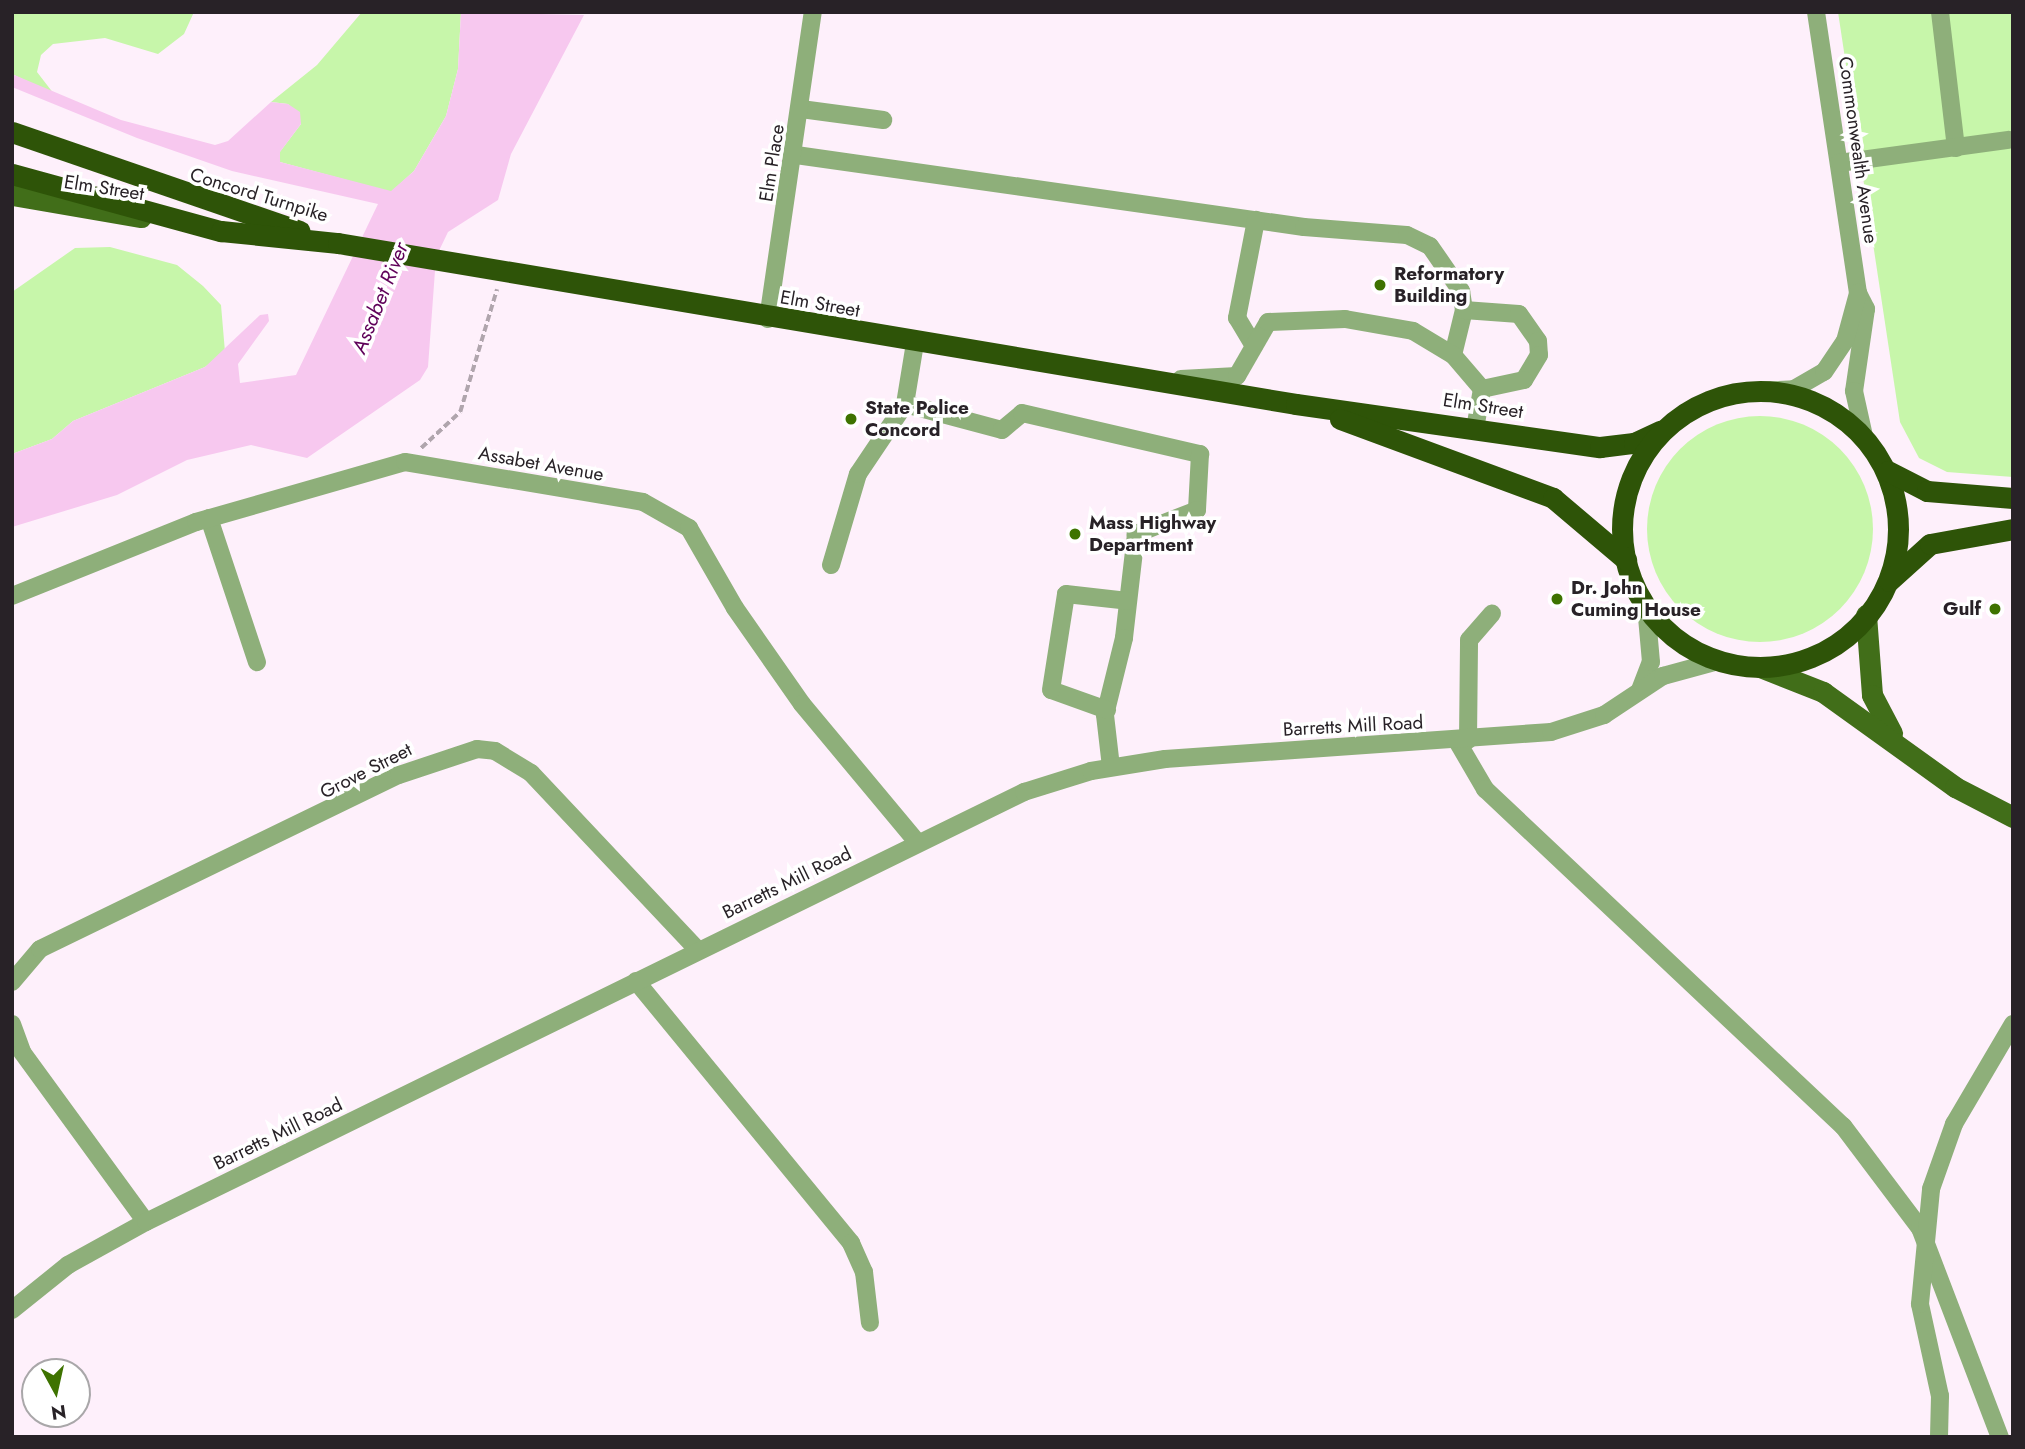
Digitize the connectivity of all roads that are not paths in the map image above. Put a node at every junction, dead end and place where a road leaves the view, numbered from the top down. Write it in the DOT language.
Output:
graph roads {
  1 [pos="813,12"];
  2 [pos="1816,12"];
  3 [pos="1940,12"];
  4 [pos="801,109"];
  5 [pos="883,120"];
  6 [pos="12,132"];
  7 [pos="2008,140"];
  8 [pos="1956,148"];
  9 [pos="796,155"];
  10 [pos="1839,163"];
  11 [pos="12,174"];
  12 [pos="12,195"];
  13 [pos="1256,220"];
  14 [pos="188,225"];
  15 [pos="338,243"];
  16 [pos="1858,293"];
  17 [pos="1464,310"];
  18 [pos="768,318"];
  19 [pos="915,343"];
  20 [pos="1254,346"];
  21 [pos="1453,355"];
  22 [pos="1152,381"];
  23 [pos="1482,389"];
  24 [pos="1759,391"];
  25 [pos="905,404"];
  26 [pos="1296,404"];
  27 [pos="1475,428"];
  28 [pos="1660,431"];
  29 [pos="1864,436"];
  30 [pos="1888,471"];
  31 [pos="2013,498"];
  32 [pos="209,518"];
  33 [pos="2013,529"];
  34 [pos="1626,560"];
  35 [pos="831,565"];
  36 [pos="1880,594"];
  37 [pos="12,596"];
  38 [pos="1128,601"];
  39 [pos="1646,606"];
  40 [pos="1492,614"];
  41 [pos="1866,615"];
  42 [pos="1718,661"];
  43 [pos="257,662"];
  44 [pos="1759,667"];
  45 [pos="1640,690"];
  46 [pos="1107,710"];
  47 [pos="1463,741"];
  48 [pos="1909,754"];
  49 [pos="1111,767"];
  50 [pos="2013,817"];
  51 [pos="918,843"];
  52 [pos="698,950"];
  53 [pos="636,981"];
  54 [pos="12,982"];
  55 [pos="12,1024"];
  56 [pos="2013,1024"];
  57 [pos="146,1222"];
  58 [pos="1926,1242"];
  59 [pos="12,1310"];
  60 [pos="870,1323"];
  61 [pos="1939,1437"];
  62 [pos="2000,1437"];
  1 -- 4 [label="street, Elm Place"];
  2 -- 10 [label="street, Commonwealth Avenue"];
  3 -- 8 [label="street"];
  4 -- 5 [label="street"];
  4 -- 9 [label="street, Elm Place"];
  6 -- 15 [label="highway, Concord Turnpike"];
  7 -- 8 [label="street"];
  8 -- 10 [label="street"];
  9 -- 13 [label="street"];
  9 -- 18 [label="street, Elm Place"];
  10 -- 16 [label="street, Commonwealth Avenue"];
  11 -- 14 [label="highway, Concord Turnpike"];
  12 -- 14 [label="main road, Elm Street"];
  13 -- 17 [label="street"];
  13 -- 20 [label="street"];
  14 -- 15 [label="highway, Concord Turnpike"];
  15 -- 18 [label="highway, Elm Street"];
  16 -- 24 [label="street, Commonwealth Avenue"];
  16 -- 29 [label="street, Commonwealth Avenue"];
  17 -- 21 [label="street"];
  17 -- 23 [label="street"];
  18 -- 19 [label="highway, Elm Street"];
  19 -- 22 [label="highway, Elm Street"];
  19 -- 25 [label="street"];
  20 -- 21 [label="street"];
  20 -- 22 [label="street"];
  21 -- 23 [label="street"];
  22 -- 26 [label="highway, Elm Street"];
  23 -- 27 [label="street"];
  24 -- 28 [label="highway, Elm Street"];
  24 -- 29 [label="highway"];
  25 -- 35 [label="street"];
  25 -- 38 [label="street"];
  26 -- 27 [label="highway, Elm Street"];
  26 -- 34 [label="highway, Elm Street"];
  27 -- 28 [label="highway, Elm Street"];
  28 -- 34 [label="highway"];
  29 -- 30 [label="highway"];
  30 -- 31 [label="highway"];
  30 -- 36 [label="highway"];
  32 -- 37 [label="street, Assabet Avenue"];
  32 -- 43 [label="street"];
  32 -- 51 [label="street, Assabet Avenue"];
  33 -- 36 [label="highway"];
  34 -- 39 [label="highway"];
  36 -- 41 [label="highway"];
  38 -- 46 [label="street"];
  38 -- 46 [label="street"];
  39 -- 42 [label="highway"];
  39 -- 45 [label="street"];
  40 -- 47 [label="street"];
  41 -- 44 [label="highway"];
  41 -- 48 [label="main road"];
  42 -- 44 [label="highway"];
  42 -- 45 [label="street, Barretts Mill Road"];
  44 -- 48 [label="main road"];
  45 -- 47 [label="street, Barretts Mill Road"];
  46 -- 49 [label="street"];
  47 -- 49 [label="street, Barretts Mill Road"];
  47 -- 58 [label="street"];
  48 -- 50 [label="main road"];
  49 -- 51 [label="street, Barretts Mill Road"];
  51 -- 52 [label="street, Barretts Mill Road"];
  52 -- 53 [label="street, Barretts Mill Road"];
  52 -- 54 [label="street, Grove Street"];
  53 -- 57 [label="street, Barretts Mill Road"];
  53 -- 60 [label="street"];
  55 -- 57 [label="street"];
  56 -- 58 [label="street"];
  57 -- 59 [label="street, Barretts Mill Road"];
  58 -- 61 [label="street"];
  58 -- 62 [label="street"];
}
